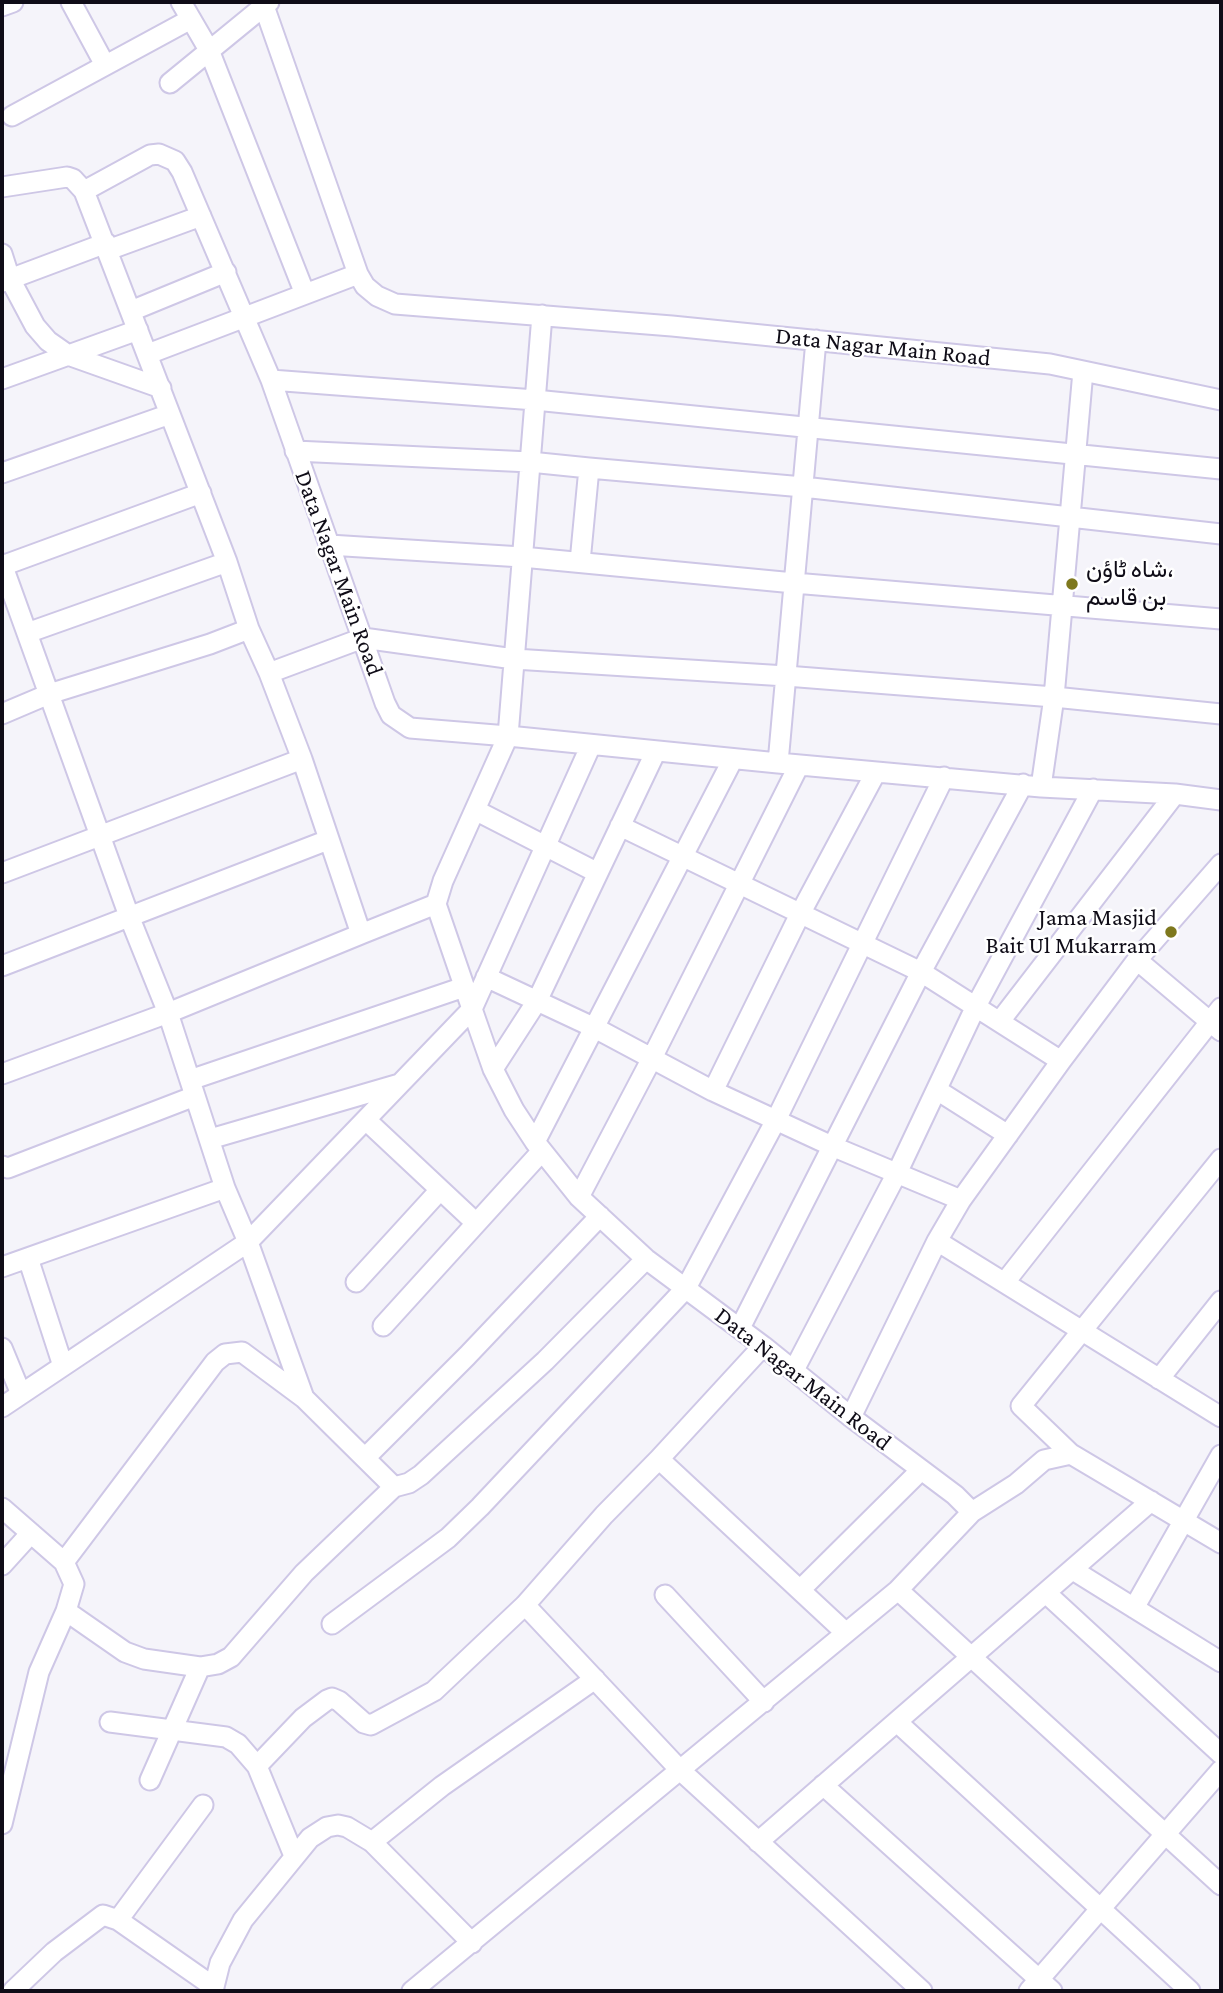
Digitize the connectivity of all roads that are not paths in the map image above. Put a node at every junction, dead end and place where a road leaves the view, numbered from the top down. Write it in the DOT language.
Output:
graph roads {
  1 [pos="13,2"];
  2 [pos="71,2"];
  3 [pos="266,4"];
  4 [pos="2,6"];
  5 [pos="186,10"];
  6 [pos="209,50"];
  7 [pos="105,65"];
  8 [pos="170,83"];
  9 [pos="12,116"];
  10 [pos="2,187"];
  11 [pos="84,191"];
  12 [pos="201,216"];
  13 [pos="107,247"];
  14 [pos="4,268"];
  15 [pos="226,272"];
  16 [pos="358,274"];
  17 [pos="305,294"];
  18 [pos="131,311"];
  19 [pos="542,315"];
  20 [pos="246,317"];
  21 [pos="138,330"];
  22 [pos="816,340"];
  23 [pos="148,354"];
  24 [pos="68,355"];
  25 [pos="1083,370"];
  26 [pos="2,380"];
  27 [pos="271,380"];
  28 [pos="161,388"];
  29 [pos="535,400"];
  30 [pos="1221,400"];
  31 [pos="170,414"];
  32 [pos="808,427"];
  33 [pos="295,451"];
  34 [pos="1075,456"];
  35 [pos="530,462"];
  36 [pos="589,467"];
  37 [pos="1221,469"];
  38 [pos="2,473"];
  39 [pos="803,487"];
  40 [pos="201,493"];
  41 [pos="1070,517"];
  42 [pos="1221,534"];
  43 [pos="329,545"];
  44 [pos="522,557"];
  45 [pos="227,562"];
  46 [pos="580,562"];
  47 [pos="2,565"];
  48 [pos="794,583"];
  49 [pos="1062,604"];
  50 [pos="1221,619"];
  51 [pos="249,629"];
  52 [pos="27,633"];
  53 [pos="363,638"];
  54 [pos="514,659"];
  55 [pos="269,673"];
  56 [pos="786,676"];
  57 [pos="49,694"];
  58 [pos="1054,697"];
  59 [pos="2,714"];
  60 [pos="1221,714"];
  61 [pos="508,736"];
  62 [pos="591,745"];
  63 [pos="656,751"];
  64 [pos="302,759"];
  65 [pos="733,759"];
  66 [pos="778,763"];
  67 [pos="799,765"];
  68 [pos="876,772"];
  69 [pos="944,777"];
  70 [pos="1032,785"];
  71 [pos="1093,789"];
  72 [pos="1175,794"];
  73 [pos="1221,800"];
  74 [pos="475,810"];
  75 [pos="620,826"];
  76 [pos="101,837"];
  77 [pos="328,840"];
  78 [pos="545,846"];
  79 [pos="683,855"];
  80 [pos="1221,864"];
  81 [pos="2,873"];
  82 [pos="598,873"];
  83 [pos="739,884"];
  84 [pos="436,904"];
  85 [pos="800,914"];
  86 [pos="130,916"];
  87 [pos="361,934"];
  88 [pos="861,943"];
  89 [pos="1136,960"];
  90 [pos="2,966"];
  91 [pos="922,972"];
  92 [pos="486,977"];
  93 [pos="464,987"];
  94 [pos="537,1001"];
  95 [pos="976,1006"];
  96 [pos="472,1009"];
  97 [pos="168,1013"];
  98 [pos="1218,1020"];
  99 [pos="1000,1021"];
  100 [pos="595,1028"];
  101 [pos="651,1060"];
  102 [pos="1060,1061"];
  103 [pos="493,1069"];
  104 [pos="2,1074"];
  105 [pos="400,1084"];
  106 [pos="193,1088"];
  107 [pos="937,1090"];
  108 [pos="713,1091"];
  109 [pos="366,1120"];
  110 [pos="776,1121"];
  111 [pos="1008,1135"];
  112 [pos="210,1139"];
  113 [pos="539,1146"];
  114 [pos="834,1147"];
  115 [pos="1221,1159"];
  116 [pos="2,1166"];
  117 [pos="897,1173"];
  118 [pos="225,1188"];
  119 [pos="440,1190"];
  120 [pos="579,1197"];
  121 [pos="961,1200"];
  122 [pos="600,1216"];
  123 [pos="476,1223"];
  124 [pos="937,1241"];
  125 [pos="248,1242"];
  126 [pos="28,1258"];
  127 [pos="646,1259"];
  128 [pos="2,1268"];
  129 [pos="356,1282"];
  130 [pos="1005,1282"];
  131 [pos="686,1288"];
  132 [pos="1221,1301"];
  133 [pos="383,1326"];
  134 [pos="740,1328"];
  135 [pos="1082,1331"];
  136 [pos="763,1346"];
  137 [pos="2,1348"];
  138 [pos="63,1366"];
  139 [pos="794,1370"];
  140 [pos="1159,1379"];
  141 [pos="21,1394"];
  142 [pos="304,1398"];
  143 [pos="2,1407"];
  144 [pos="851,1417"];
  145 [pos="1221,1417"];
  146 [pos="1071,1454"];
  147 [pos="1221,1455"];
  148 [pos="365,1458"];
  149 [pos="659,1459"];
  150 [pos="921,1470"];
  151 [pos="394,1487"];
  152 [pos="1151,1501"];
  153 [pos="2,1508"];
  154 [pos="972,1512"];
  155 [pos="1184,1521"];
  156 [pos="31,1533"];
  157 [pos="1221,1543"];
  158 [pos="64,1562"];
  159 [pos="2,1565"];
  160 [pos="1073,1570"];
  161 [pos="800,1590"];
  162 [pos="898,1590"];
  163 [pos="1046,1593"];
  164 [pos="665,1595"];
  165 [pos="525,1605"];
  166 [pos="1134,1608"];
  167 [pos="66,1611"];
  168 [pos="332,1624"];
  169 [pos="846,1633"];
  170 [pos="972,1657"];
  171 [pos="1221,1662"];
  172 [pos="200,1667"];
  173 [pos="595,1679"];
  174 [pos="764,1702"];
  175 [pos="110,1722"];
  176 [pos="897,1722"];
  177 [pos="170,1730"];
  178 [pos="1221,1754"];
  179 [pos="257,1766"];
  180 [pos="680,1770"];
  181 [pos="1221,1770"];
  182 [pos="150,1780"];
  183 [pos="823,1785"];
  184 [pos="203,1805"];
  185 [pos="2,1824"];
  186 [pos="1166,1835"];
  187 [pos="372,1842"];
  188 [pos="758,1842"];
  189 [pos="294,1856"];
  190 [pos="1221,1885"];
  191 [pos="1101,1909"];
  192 [pos="118,1920"];
  193 [pos="472,1943"];
  194 [pos="1040,1987"];
  195 [pos="1178,1987"];
  196 [pos="213,1989"];
  197 [pos="13,1991"];
  198 [pos="412,1991"];
  199 [pos="922,1991"];
  1 -- 4 [label="street"];
  2 -- 7 [label="street"];
  3 -- 6 [label="street"];
  3 -- 16 [label="street"];
  5 -- 6 [label="street"];
  5 -- 7 [label="street"];
  6 -- 8 [label="street"];
  6 -- 17 [label="street"];
  7 -- 9 [label="street"];
  10 -- 11 [label="street"];
  11 -- 12 [label="street, Data Nagar Main Road"];
  11 -- 13 [label="street"];
  12 -- 13 [label="street"];
  12 -- 15 [label="street, Data Nagar Main Road"];
  13 -- 14 [label="street"];
  13 -- 18 [label="street"];
  14 -- 24 [label="street"];
  15 -- 18 [label="street"];
  15 -- 20 [label="street, Data Nagar Main Road"];
  16 -- 17 [label="street"];
  16 -- 19 [label="street, Data Nagar Main Road"];
  17 -- 20 [label="street"];
  18 -- 21 [label="street"];
  19 -- 22 [label="street, Data Nagar Main Road"];
  19 -- 29 [label="street"];
  20 -- 23 [label="street"];
  20 -- 27 [label="street, Data Nagar Main Road"];
  21 -- 23 [label="street"];
  21 -- 24 [label="street"];
  22 -- 25 [label="street, Data Nagar Main Road"];
  22 -- 32 [label="street"];
  23 -- 28 [label="street"];
  24 -- 26 [label="street"];
  24 -- 28 [label="street"];
  25 -- 30 [label="street, Data Nagar Main Road"];
  25 -- 34 [label="street"];
  27 -- 29 [label="street"];
  27 -- 33 [label="street, Data Nagar Main Road"];
  28 -- 31 [label="street"];
  29 -- 32 [label="street"];
  29 -- 35 [label="street"];
  31 -- 38 [label="street"];
  31 -- 40 [label="street"];
  32 -- 34 [label="street"];
  32 -- 39 [label="street"];
  33 -- 35 [label="street"];
  33 -- 43 [label="street, Data Nagar Main Road"];
  34 -- 37 [label="street"];
  34 -- 41 [label="street"];
  35 -- 36 [label="street"];
  35 -- 44 [label="street"];
  36 -- 39 [label="street"];
  36 -- 46 [label="street"];
  39 -- 41 [label="street"];
  39 -- 48 [label="street"];
  40 -- 45 [label="street"];
  40 -- 47 [label="street"];
  41 -- 42 [label="street"];
  41 -- 49 [label="street"];
  43 -- 44 [label="street"];
  43 -- 53 [label="street, Data Nagar Main Road"];
  44 -- 46 [label="street"];
  44 -- 54 [label="street"];
  45 -- 51 [label="street"];
  45 -- 52 [label="street"];
  46 -- 48 [label="street"];
  47 -- 52 [label="street"];
  48 -- 49 [label="street"];
  48 -- 56 [label="street"];
  49 -- 50 [label="street"];
  49 -- 58 [label="street"];
  51 -- 55 [label="street"];
  51 -- 57 [label="street"];
  52 -- 57 [label="street"];
  53 -- 54 [label="street"];
  53 -- 55 [label="street"];
  53 -- 61 [label="street, Data Nagar Main Road"];
  54 -- 56 [label="street"];
  54 -- 61 [label="street"];
  55 -- 64 [label="street"];
  56 -- 58 [label="street"];
  56 -- 66 [label="street"];
  57 -- 59 [label="street"];
  57 -- 76 [label="street"];
  58 -- 60 [label="street"];
  58 -- 70 [label="street"];
  61 -- 62 [label="street, Data Nagar Main Road"];
  61 -- 74 [label="street"];
  62 -- 63 [label="street, Data Nagar Main Road"];
  62 -- 78 [label="street"];
  63 -- 65 [label="street, Data Nagar Main Road"];
  63 -- 75 [label="street"];
  64 -- 76 [label="street"];
  64 -- 77 [label="street"];
  65 -- 66 [label="street, Data Nagar Main Road"];
  65 -- 79 [label="street"];
  66 -- 67 [label="street, Data Nagar Main Road"];
  67 -- 68 [label="street, Data Nagar Main Road"];
  67 -- 83 [label="street"];
  68 -- 69 [label="street, Data Nagar Main Road"];
  68 -- 85 [label="street"];
  69 -- 70 [label="street, Data Nagar Main Road"];
  69 -- 88 [label="street"];
  70 -- 71 [label="street, Data Nagar Main Road"];
  70 -- 91 [label="street"];
  71 -- 72 [label="street, Data Nagar Main Road"];
  71 -- 95 [label="street"];
  72 -- 73 [label="street, Data Nagar Main Road"];
  72 -- 99 [label="street"];
  74 -- 78 [label="street"];
  74 -- 84 [label="street"];
  75 -- 79 [label="street"];
  75 -- 82 [label="street"];
  76 -- 81 [label="street"];
  76 -- 86 [label="street"];
  77 -- 86 [label="street"];
  77 -- 87 [label="street"];
  78 -- 82 [label="street"];
  78 -- 92 [label="street"];
  79 -- 83 [label="street"];
  79 -- 100 [label="street"];
  80 -- 89 [label="street"];
  82 -- 94 [label="street"];
  83 -- 85 [label="street"];
  83 -- 101 [label="street"];
  84 -- 87 [label="street"];
  84 -- 93 [label="street, Data Nagar Main Road"];
  85 -- 88 [label="street"];
  85 -- 108 [label="street"];
  86 -- 90 [label="street"];
  86 -- 97 [label="street"];
  87 -- 97 [label="street"];
  88 -- 91 [label="street"];
  88 -- 110 [label="street"];
  89 -- 98 [label="street"];
  89 -- 102 [label="street"];
  91 -- 95 [label="street"];
  91 -- 114 [label="street"];
  92 -- 94 [label="street"];
  92 -- 96 [label="street"];
  93 -- 96 [label="street, Data Nagar Main Road"];
  93 -- 106 [label="street"];
  94 -- 100 [label="street"];
  94 -- 103 [label="street"];
  95 -- 99 [label="street"];
  95 -- 107 [label="street"];
  96 -- 103 [label="street, Data Nagar Main Road"];
  96 -- 105 [label="street"];
  97 -- 104 [label="street"];
  97 -- 106 [label="street"];
  98 -- 130 [label="street"];
  99 -- 102 [label="street"];
  100 -- 101 [label="street"];
  100 -- 113 [label="street"];
  101 -- 108 [label="street"];
  101 -- 120 [label="street"];
  102 -- 111 [label="street"];
  103 -- 113 [label="street, Data Nagar Main Road"];
  105 -- 109 [label="street"];
  105 -- 112 [label="street"];
  106 -- 112 [label="street"];
  106 -- 116 [label="street"];
  107 -- 111 [label="street"];
  107 -- 117 [label="street"];
  108 -- 110 [label="street"];
  109 -- 119 [label="street"];
  109 -- 125 [label="street"];
  110 -- 114 [label="street"];
  110 -- 131 [label="street"];
  111 -- 121 [label="street"];
  112 -- 118 [label="street"];
  113 -- 120 [label="street, Data Nagar Main Road"];
  113 -- 123 [label="street"];
  114 -- 117 [label="street"];
  114 -- 134 [label="street"];
  115 -- 135 [label="street"];
  117 -- 121 [label="street"];
  117 -- 139 [label="street"];
  118 -- 125 [label="street"];
  118 -- 126 [label="street"];
  119 -- 123 [label="street"];
  119 -- 129 [label="street"];
  120 -- 122 [label="street, Data Nagar Main Road"];
  121 -- 124 [label="street"];
  122 -- 127 [label="street, Data Nagar Main Road"];
  122 -- 148 [label="street"];
  123 -- 133 [label="street"];
  124 -- 130 [label="street"];
  124 -- 144 [label="street"];
  125 -- 138 [label="street"];
  125 -- 142 [label="street"];
  126 -- 128 [label="street"];
  126 -- 138 [label="street"];
  127 -- 131 [label="street, Data Nagar Main Road"];
  127 -- 151 [label="street"];
  130 -- 135 [label="street"];
  131 -- 134 [label="street, Data Nagar Main Road"];
  131 -- 168 [label="street"];
  132 -- 140 [label="street"];
  134 -- 136 [label="street, Data Nagar Main Road"];
  135 -- 140 [label="street"];
  135 -- 146 [label="street"];
  136 -- 139 [label="street, Data Nagar Main Road"];
  136 -- 149 [label="street"];
  137 -- 141 [label="street"];
  138 -- 141 [label="street"];
  139 -- 144 [label="street, Data Nagar Main Road"];
  140 -- 145 [label="street"];
  141 -- 143 [label="street"];
  142 -- 148 [label="street"];
  142 -- 158 [label="street"];
  144 -- 150 [label="street, Data Nagar Main Road"];
  146 -- 152 [label="street"];
  146 -- 154 [label="street"];
  147 -- 155 [label="street"];
  148 -- 151 [label="street"];
  149 -- 161 [label="street"];
  149 -- 165 [label="street"];
  150 -- 154 [label="street, Data Nagar Main Road"];
  150 -- 161 [label="street"];
  151 -- 172 [label="street"];
  152 -- 155 [label="street"];
  152 -- 160 [label="street"];
  153 -- 156 [label="street"];
  154 -- 162 [label="street"];
  155 -- 157 [label="street"];
  155 -- 166 [label="street"];
  156 -- 158 [label="street"];
  156 -- 159 [label="street"];
  158 -- 167 [label="street"];
  160 -- 163 [label="street"];
  160 -- 166 [label="street"];
  161 -- 169 [label="street"];
  162 -- 169 [label="street"];
  162 -- 170 [label="street"];
  163 -- 170 [label="street"];
  163 -- 178 [label="street"];
  164 -- 174 [label="street"];
  165 -- 173 [label="street"];
  165 -- 179 [label="street"];
  166 -- 171 [label="street"];
  167 -- 172 [label="street"];
  167 -- 185 [label="street"];
  169 -- 174 [label="street"];
  170 -- 176 [label="street"];
  170 -- 186 [label="street"];
  172 -- 177 [label="street"];
  173 -- 180 [label="street"];
  173 -- 187 [label="street"];
  174 -- 180 [label="street"];
  175 -- 177 [label="street"];
  176 -- 183 [label="street"];
  176 -- 191 [label="street"];
  177 -- 179 [label="street"];
  177 -- 182 [label="street"];
  179 -- 189 [label="street"];
  180 -- 188 [label="street"];
  180 -- 193 [label="street"];
  181 -- 186 [label="street"];
  183 -- 188 [label="street"];
  183 -- 194 [label="street"];
  184 -- 192 [label="street"];
  186 -- 190 [label="street"];
  186 -- 191 [label="street"];
  187 -- 189 [label="street"];
  187 -- 193 [label="street"];
  188 -- 199 [label="street"];
  189 -- 196 [label="street"];
  191 -- 194 [label="street"];
  191 -- 195 [label="street"];
  192 -- 196 [label="street"];
  192 -- 197 [label="street"];
  193 -- 198 [label="street"];
}
